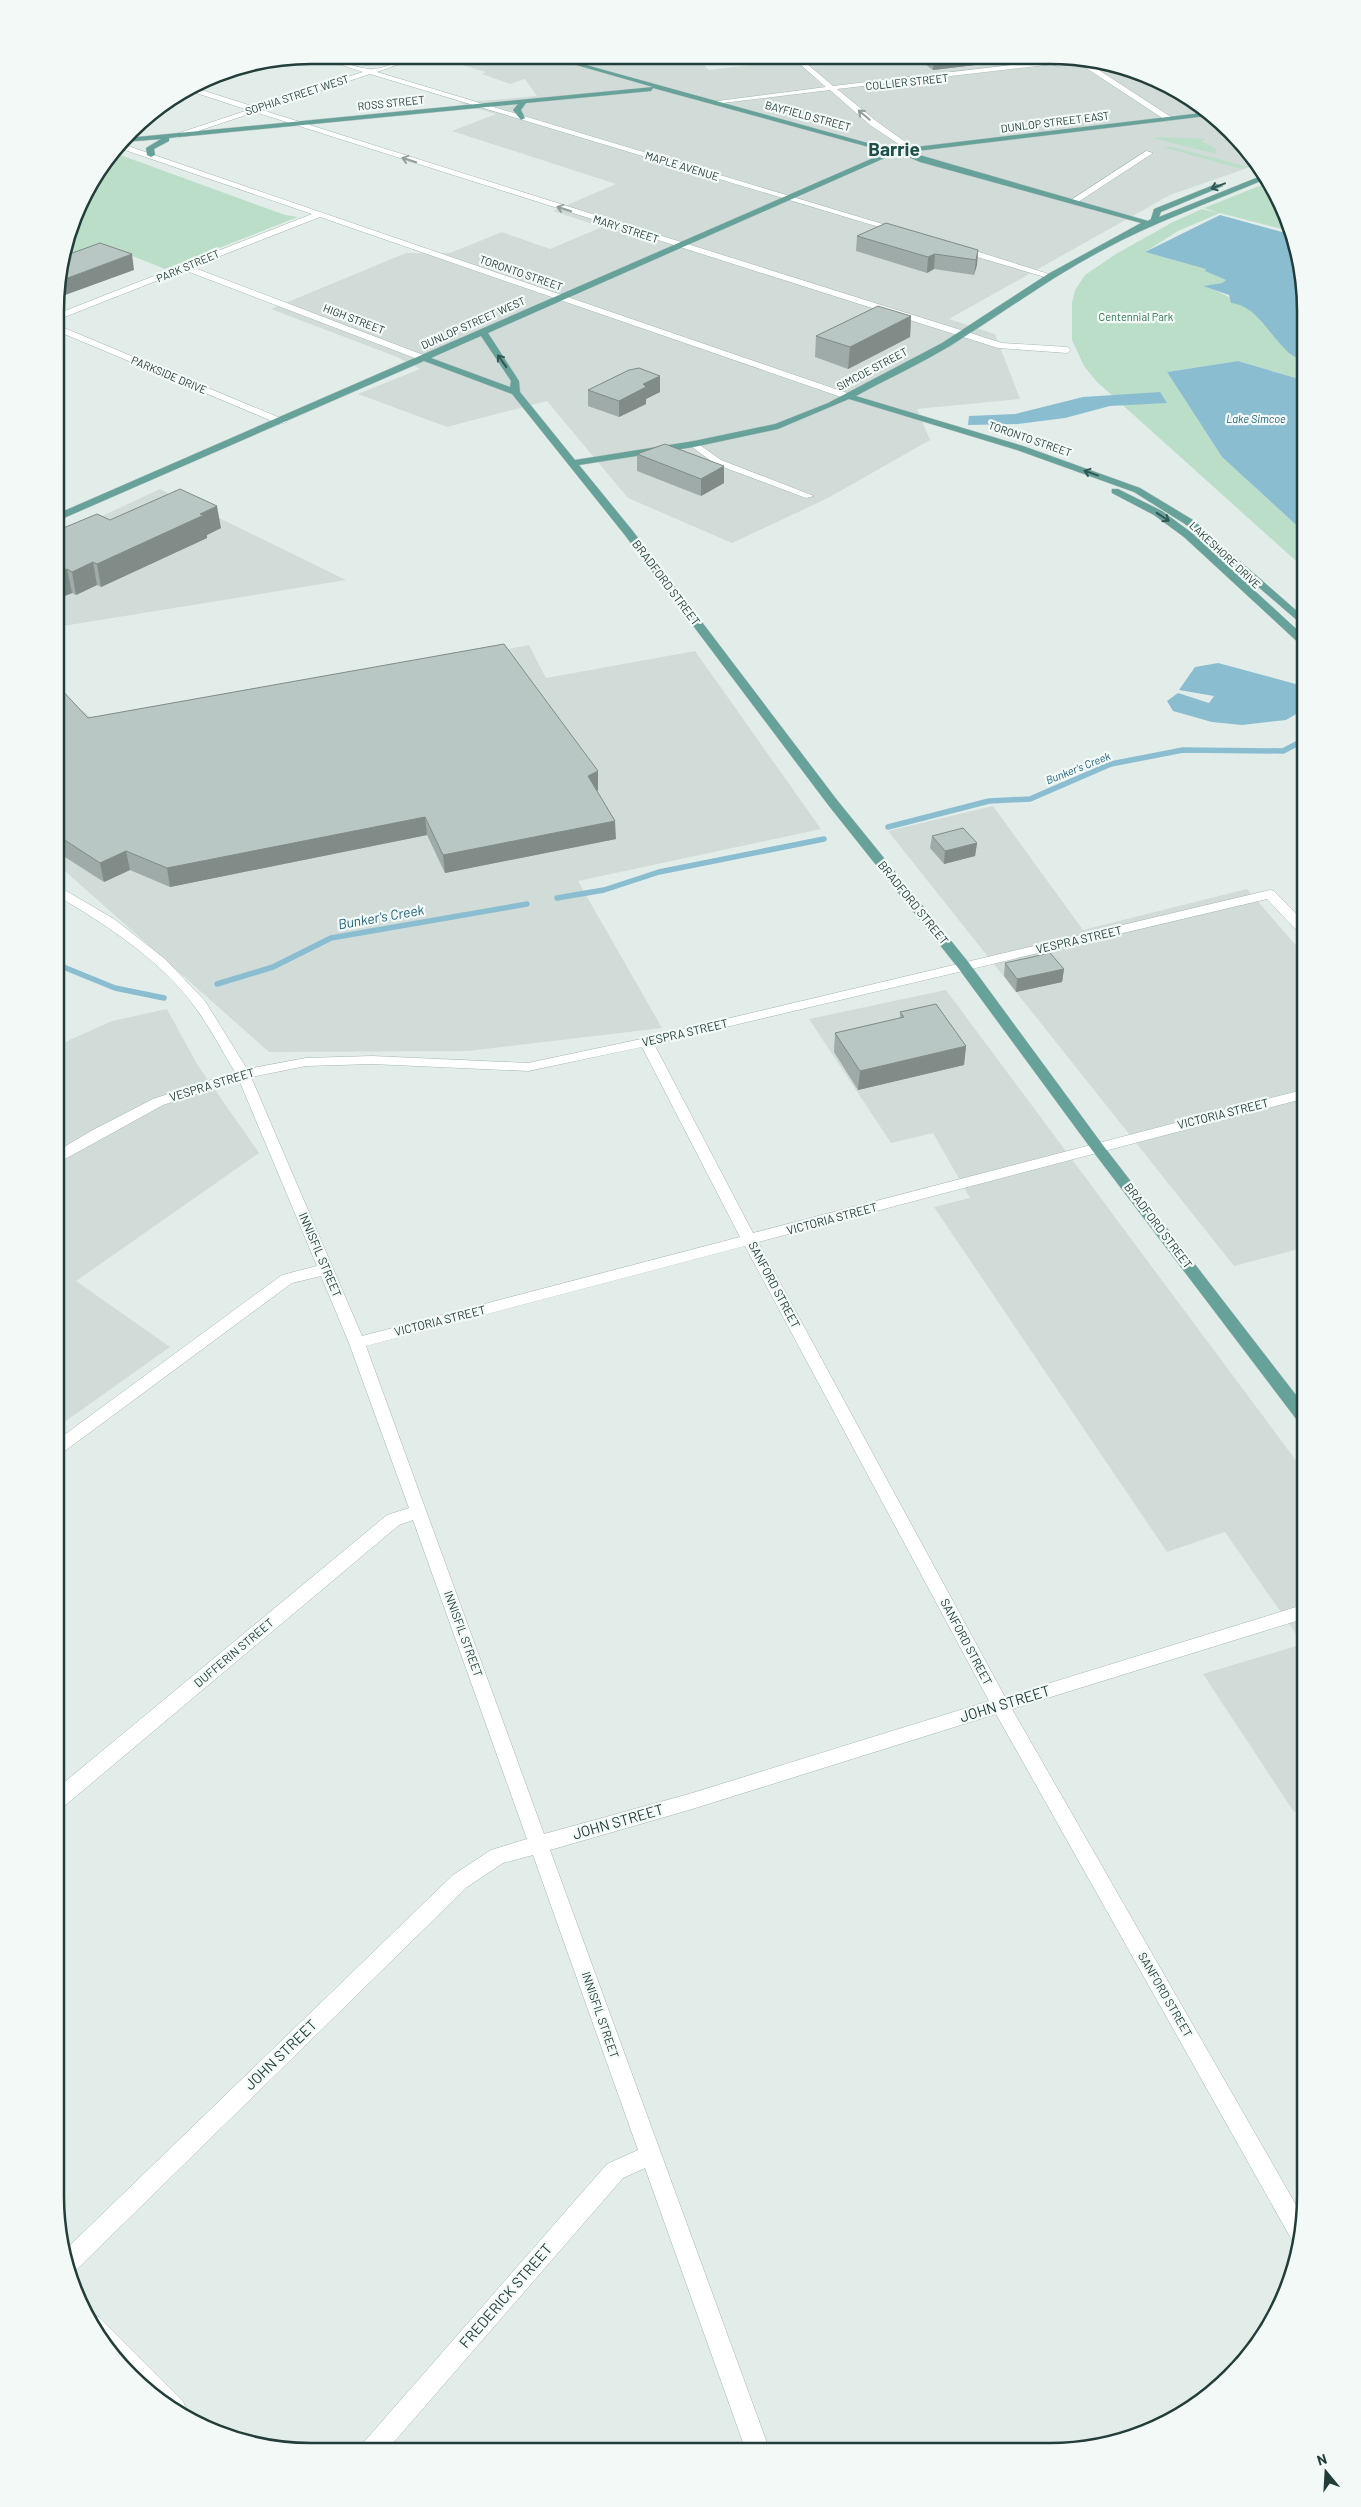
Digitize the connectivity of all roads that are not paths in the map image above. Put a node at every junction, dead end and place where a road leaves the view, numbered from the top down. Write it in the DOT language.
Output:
graph roads {
  1 [pos="344,64"];
  2 [pos="396,64"];
  3 [pos="579,64"];
  4 [pos="803,64"];
  5 [pos="1031,64"];
  6 [pos="1055,64"];
  7 [pos="1089,67"];
  8 [pos="371,72"];
  9 [pos="627,79"];
  10 [pos="659,88"];
  11 [pos="832,88"];
  12 [pos="197,91"];
  13 [pos="610,93"];
  14 [pos="523,102"];
  15 [pos="714,102"];
  16 [pos="480,106"];
  17 [pos="253,109"];
  18 [pos="1201,115"];
  19 [pos="521,118"];
  20 [pos="1170,119"];
  21 [pos="300,123"];
  22 [pos="174,136"];
  23 [pos="133,139"];
  24 [pos="126,147"];
  25 [pos="899,151"];
  26 [pos="1149,152"];
  27 [pos="151,155"];
  28 [pos="1255,172"];
  29 [pos="1259,179"];
  30 [pos="790,197"];
  31 [pos="1072,202"];
  32 [pos="318,215"];
  33 [pos="1151,221"];
  34 [pos="911,234"];
  35 [pos="677,245"];
  36 [pos="947,245"];
  37 [pos="186,268"];
  38 [pos="1051,276"];
  39 [pos="557,298"];
  40 [pos="64,314"];
  41 [pos="64,331"];
  42 [pos="482,331"];
  43 [pos="963,334"];
  44 [pos="1067,350"];
  45 [pos="423,358"];
  46 [pos="515,392"];
  47 [pos="847,396"];
  48 [pos="915,417"];
  49 [pos="282,422"];
  50 [pos="694,444"];
  51 [pos="572,463"];
  52 [pos="1136,490"];
  53 [pos="1121,493"];
  54 [pos="809,496"];
  55 [pos="64,515"];
  56 [pos="1297,617"];
  57 [pos="1297,636"];
  58 [pos="64,894"];
  59 [pos="1297,922"];
  60 [pos="964,966"];
  61 [pos="646,1042"];
  62 [pos="243,1074"];
  63 [pos="1297,1095"];
  64 [pos="1097,1147"];
  65 [pos="64,1154"];
  66 [pos="750,1241"];
  67 [pos="326,1269"];
  68 [pos="357,1343"];
  69 [pos="1297,1408"];
  70 [pos="64,1443"];
  71 [pos="418,1512"];
  72 [pos="1297,1614"];
  73 [pos="1001,1706"];
  74 [pos="64,1795"];
  75 [pos="540,1844"];
  76 [pos="650,2155"];
  77 [pos="1296,2224"];
  78 [pos="72,2259"];
  79 [pos="125,2359"];
  80 [pos="148,2382"];
  81 [pos="378,2443"];
  82 [pos="755,2443"];
  1 -- 8 [label="street, MAPLE AVENUE"];
  2 -- 8 [label="street, SOPHIA STREET WEST"];
  3 -- 9 [label="main road, BAYFIELD STREET"];
  4 -- 11 [label="street"];
  5 -- 11 [label="street, COLLIER STREET"];
  6 -- 11 [label="street, COLLIER STREET"];
  7 -- 20 [label="street"];
  8 -- 16 [label="street, MAPLE AVENUE"];
  8 -- 17 [label="street, SOPHIA STREET WEST"];
  9 -- 10 [label="main road, BAYFIELD STREET"];
  9 -- 13 [label="main road"];
  10 -- 13 [label="main road, ROSS STREET"];
  10 -- 15 [label="main road, BAYFIELD STREET"];
  11 -- 15 [label="street, COLLIER STREET"];
  25 -- 11 [label="street, one-way"];
  12 -- 17 [label="street, MARY STREET"];
  13 -- 14 [label="main road, ROSS STREET"];
  14 -- 16 [label="main road, ROSS STREET"];
  14 -- 19 [label="main road"];
  15 -- 25 [label="main road, BAYFIELD STREET"];
  16 -- 19 [label="street, MAPLE AVENUE"];
  16 -- 21 [label="main road, ROSS STREET"];
  17 -- 21 [label="street, MARY STREET"];
  17 -- 22 [label="street, SOPHIA STREET WEST"];
  18 -- 20 [label="main road, DUNLOP STREET EAST"];
  19 -- 30 [label="street, MAPLE AVENUE"];
  20 -- 25 [label="main road, DUNLOP STREET EAST"];
  21 -- 22 [label="main road, ROSS STREET"];
  35 -- 21 [label="street, MARY STREET, one-way"];
  22 -- 23 [label="main road, ROSS STREET"];
  22 -- 27 [label="main road"];
  24 -- 27 [label="street, TORONTO STREET"];
  25 -- 30 [label="main road, DUNLOP STREET WEST"];
  25 -- 31 [label="main road, BAYFIELD STREET"];
  26 -- 31 [label="street"];
  27 -- 32 [label="street, TORONTO STREET"];
  28 -- 33 [label="main road, SIMCOE STREET, one-way"];
  29 -- 33 [label="main road, SIMCOE STREET"];
  30 -- 34 [label="street, MAPLE AVENUE"];
  30 -- 35 [label="main road, DUNLOP STREET WEST"];
  31 -- 33 [label="main road, BAYFIELD STREET"];
  32 -- 37 [label="street, PARK STREET"];
  32 -- 39 [label="street, TORONTO STREET"];
  33 -- 38 [label="main road, SIMCOE STREET"];
  35 -- 39 [label="main road, DUNLOP STREET WEST"];
  35 -- 43 [label="street, MARY STREET"];
  36 -- 38 [label="street"];
  37 -- 40 [label="street, PARK STREET"];
  37 -- 45 [label="street, HIGH STREET"];
  38 -- 43 [label="main road, SIMCOE STREET"];
  39 -- 42 [label="main road, DUNLOP STREET WEST"];
  39 -- 47 [label="street, TORONTO STREET"];
  41 -- 49 [label="street, PARKSIDE DRIVE"];
  42 -- 45 [label="main road, DUNLOP STREET WEST"];
  46 -- 42 [label="main road, one-way"];
  43 -- 44 [label="street, MARY STREET"];
  43 -- 47 [label="main road, SIMCOE STREET"];
  45 -- 46 [label="main road, HIGH STREET"];
  45 -- 49 [label="main road, DUNLOP STREET WEST"];
  46 -- 51 [label="main road, BRADFORD STREET"];
  47 -- 48 [label="main road, TORONTO STREET"];
  47 -- 50 [label="main road, SIMCOE STREET"];
  52 -- 48 [label="main road, TORONTO STREET, one-way"];
  48 -- 53 [label="main road, TORONTO STREET"];
  49 -- 55 [label="main road, DUNLOP STREET WEST"];
  50 -- 51 [label="main road, SIMCOE STREET"];
  50 -- 54 [label="street"];
  51 -- 60 [label="main road, BRADFORD STREET"];
  52 -- 56 [label="main road, LAKESHORE DRIVE"];
  53 -- 57 [label="main road, LAKESHORE DRIVE, one-way"];
  58 -- 62 [label="street, INNISFIL STREET"];
  59 -- 60 [label="street, VESPRA STREET"];
  60 -- 61 [label="street, VESPRA STREET"];
  60 -- 64 [label="main road, BRADFORD STREET"];
  61 -- 62 [label="street, VESPRA STREET"];
  61 -- 66 [label="street, SANFORD STREET"];
  62 -- 65 [label="street, VESPRA STREET"];
  62 -- 67 [label="street, INNISFIL STREET"];
  63 -- 64 [label="street, VICTORIA STREET"];
  64 -- 66 [label="street, VICTORIA STREET"];
  64 -- 69 [label="main road, BRADFORD STREET"];
  66 -- 68 [label="street, VICTORIA STREET"];
  66 -- 73 [label="street, SANFORD STREET"];
  67 -- 68 [label="street, INNISFIL STREET"];
  67 -- 70 [label="street"];
  68 -- 71 [label="street, INNISFIL STREET"];
  71 -- 74 [label="street, DUFFERIN STREET"];
  71 -- 75 [label="street, INNISFIL STREET"];
  72 -- 73 [label="street, JOHN STREET"];
  73 -- 75 [label="street, JOHN STREET"];
  73 -- 77 [label="street, SANFORD STREET"];
  75 -- 76 [label="street, INNISFIL STREET"];
  75 -- 78 [label="street, JOHN STREET"];
  76 -- 81 [label="street, FREDERICK STREET"];
  76 -- 82 [label="street, INNISFIL STREET"];
  79 -- 80 [label="street"];
}
